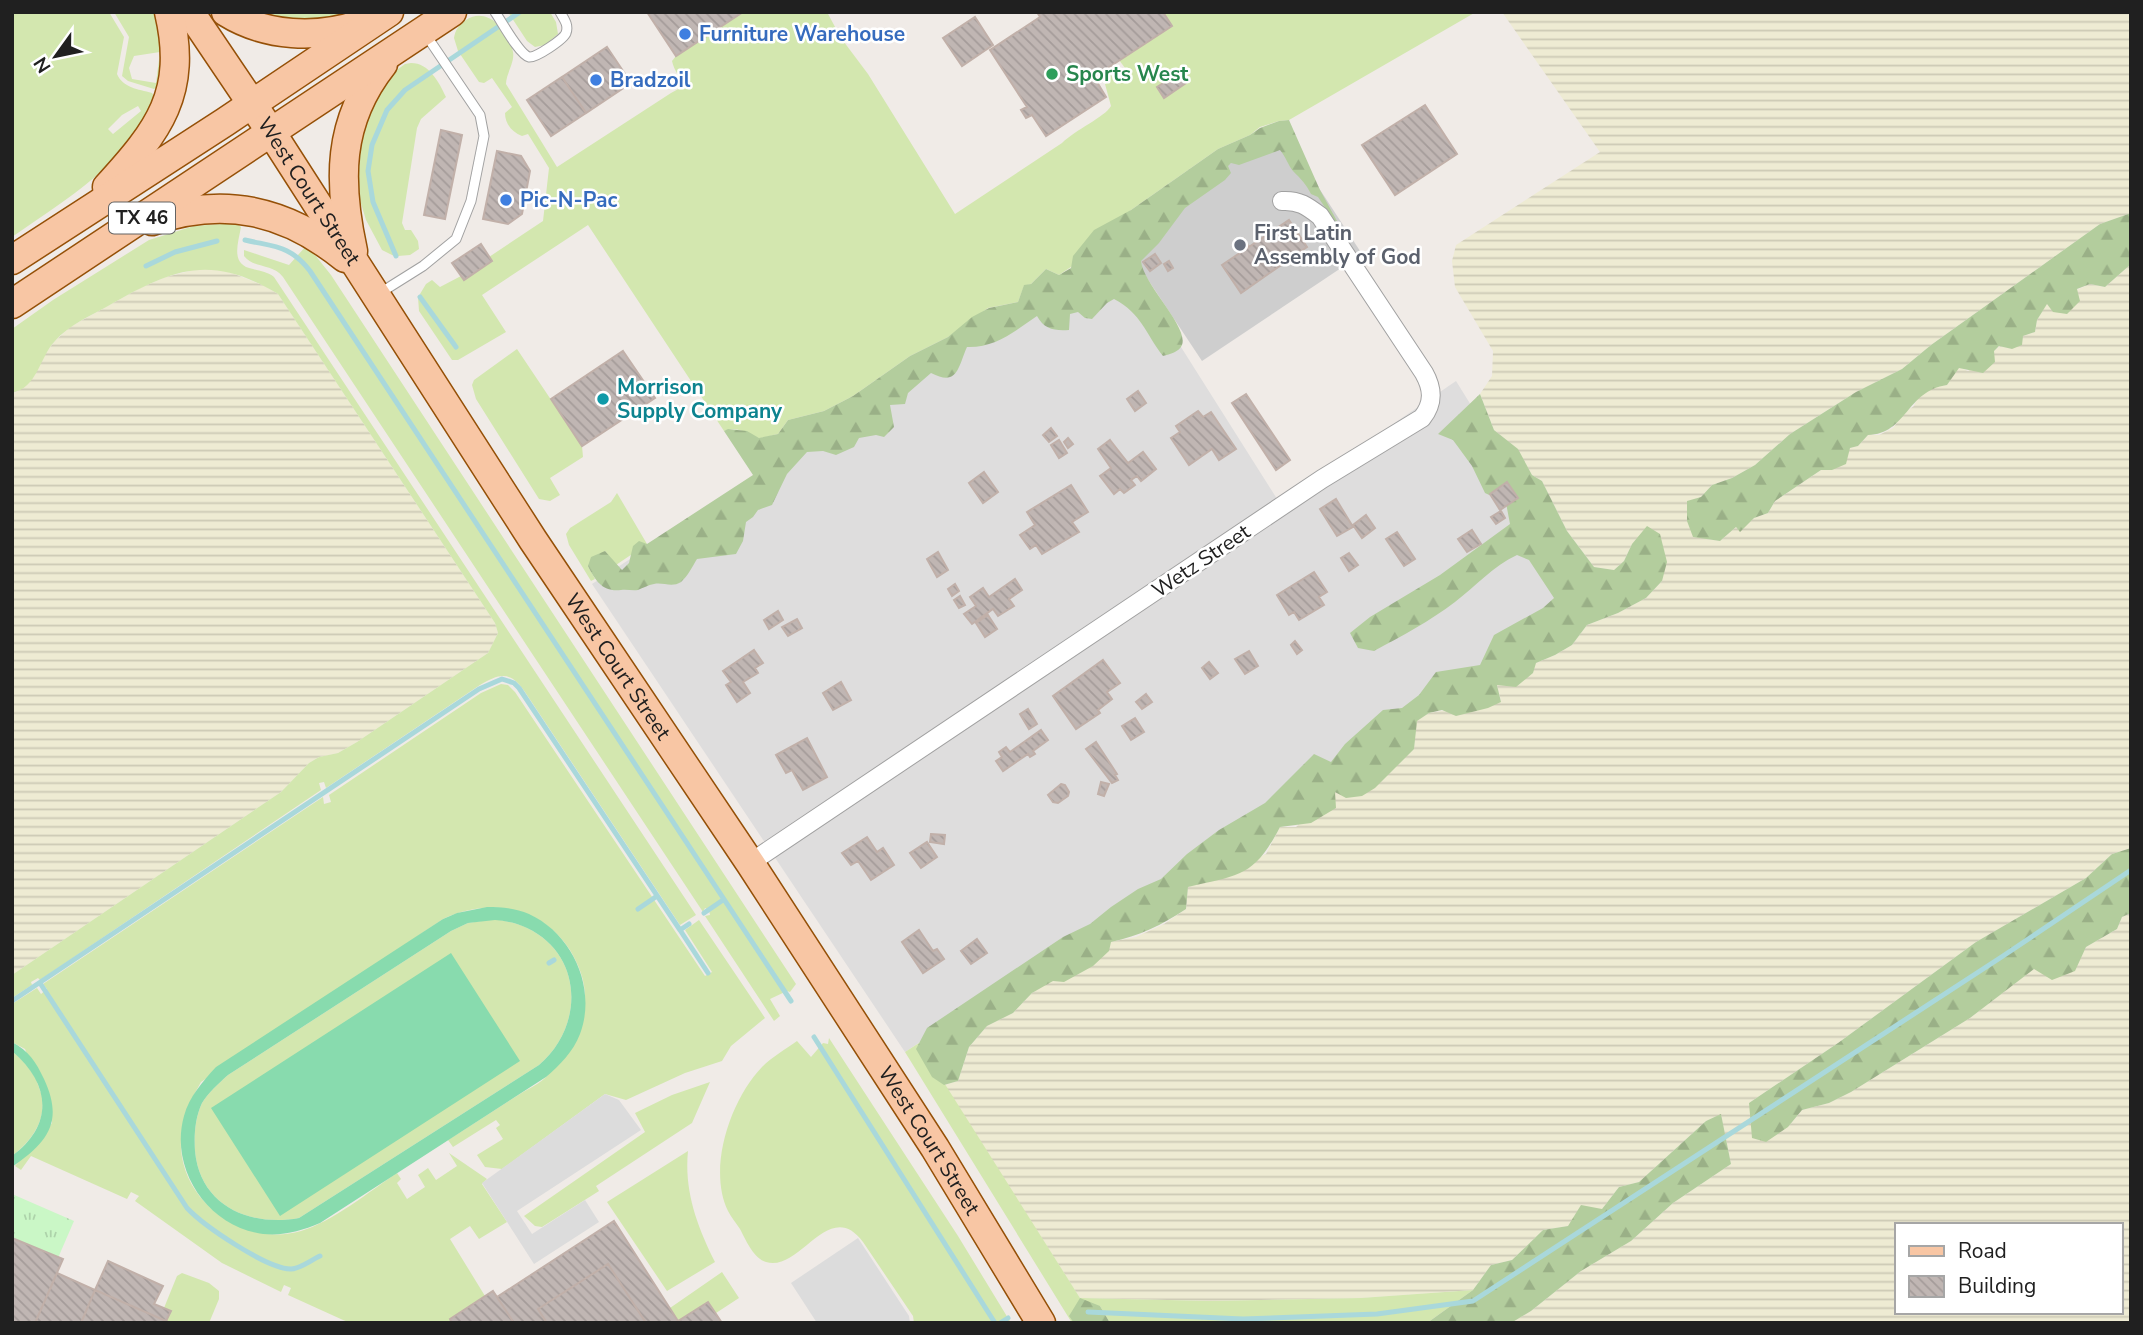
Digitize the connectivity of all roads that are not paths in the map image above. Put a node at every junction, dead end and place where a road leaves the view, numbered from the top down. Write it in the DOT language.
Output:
graph roads {
  1 [pos="169,12"];
  2 [pos="190,12"];
  3 [pos="226,12"];
  4 [pos="452,12"];
  5 [pos="495,12"];
  6 [pos="560,12"];
  7 [pos="386,14"];
  8 [pos="413,38"];
  9 [pos="252,104"];
  10 [pos="271,132"];
  11 [pos="1282,201"];
  12 [pos="63,227"];
  13 [pos="122,231"];
  14 [pos="12,260"];
  15 [pos="357,267"];
  16 [pos="376,296"];
  17 [pos="12,304"];
  18 [pos="750,863"];
  19 [pos="1041,1323"];
  1 -- 12 [label="main road"];
  2 -- 9 [label="main road, West Court Street"];
  3 -- 7 [label="main road"];
  4 -- 8 [label="main road, TX 46"];
  5 -- 6 [label="lane"];
  7 -- 9 [label="main road, TX 46"];
  8 -- 10 [label="main road, TX 46"];
  8 -- 15 [label="main road"];
  8 -- 16 [label="lane"];
  9 -- 10 [label="main road, West Court Street"];
  9 -- 12 [label="main road, TX 46"];
  10 -- 13 [label="main road, TX 46"];
  10 -- 15 [label="main road, West Court Street"];
  11 -- 18 [label="street, Wetz Street"];
  12 -- 14 [label="main road, TX 46"];
  13 -- 15 [label="main road"];
  13 -- 17 [label="main road, TX 46"];
  15 -- 16 [label="main road, West Court Street"];
  16 -- 18 [label="main road, West Court Street"];
  18 -- 19 [label="main road, West Court Street"];
}
